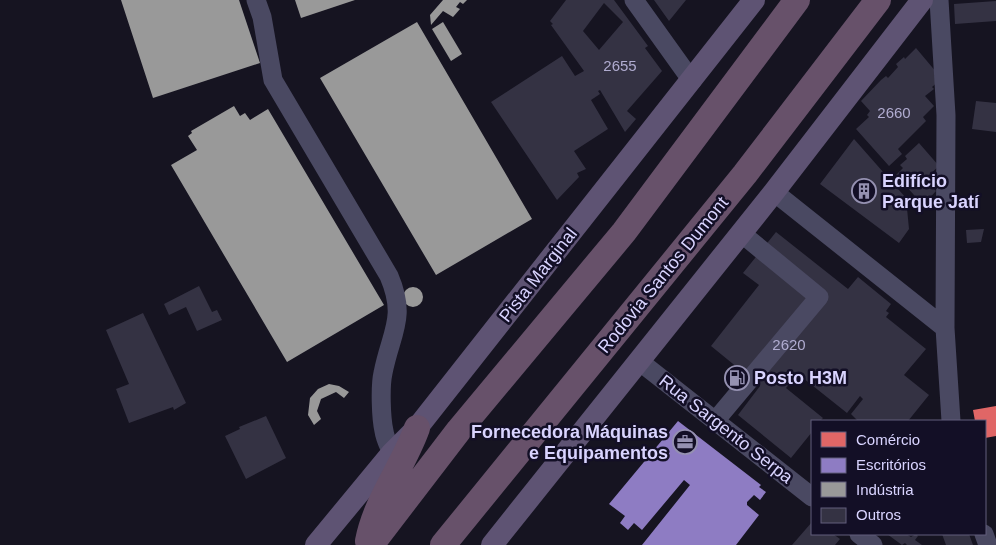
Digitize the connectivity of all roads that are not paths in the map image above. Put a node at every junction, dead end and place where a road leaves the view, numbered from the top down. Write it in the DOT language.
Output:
graph roads {
  1 [pos="256,0"];
  2 [pos="634,0"];
  3 [pos="754,0"];
  4 [pos="798,0"];
  5 [pos="878,0"];
  6 [pos="922,0"];
  7 [pos="939,0"];
  8 [pos="692,81"];
  9 [pos="774,192"];
  10 [pos="741,233"];
  11 [pos="945,328"];
  12 [pos="639,361"];
  13 [pos="951,420"];
  14 [pos="715,421"];
  15 [pos="417,428"];
  16 [pos="392,453"];
  17 [pos="811,496"];
  18 [pos="859,535"];
  19 [pos="316,545"];
  20 [pos="367,545"];
  21 [pos="371,545"];
  22 [pos="443,545"];
  23 [pos="492,545"];
  24 [pos="873,545"];
  1 -- 16 [label="street"];
  2 -- 8 [label="street"];
  3 -- 8 [label="main road, Pista Marginal"];
  4 -- 21 [label="highway"];
  5 -- 22 [label="highway, Rodovia Santos Dumont"];
  6 -- 9 [label="main road"];
  7 -- 11 [label="street"];
  8 -- 15 [label="main road, Pista Marginal"];
  9 -- 10 [label="main road"];
  9 -- 11 [label="street"];
  10 -- 12 [label="main road"];
  10 -- 14 [label="street"];
  11 -- 13 [label="street"];
  12 -- 14 [label="street, Rua Sargento Serpa"];
  12 -- 23 [label="main road"];
  14 -- 17 [label="street, Rua Sargento Serpa"];
  15 -- 16 [label="main road, Pista Marginal"];
  15 -- 20 [label="highway"];
  16 -- 19 [label="main road, Pista Marginal"];
  18 -- 24 [label="street"];
}
